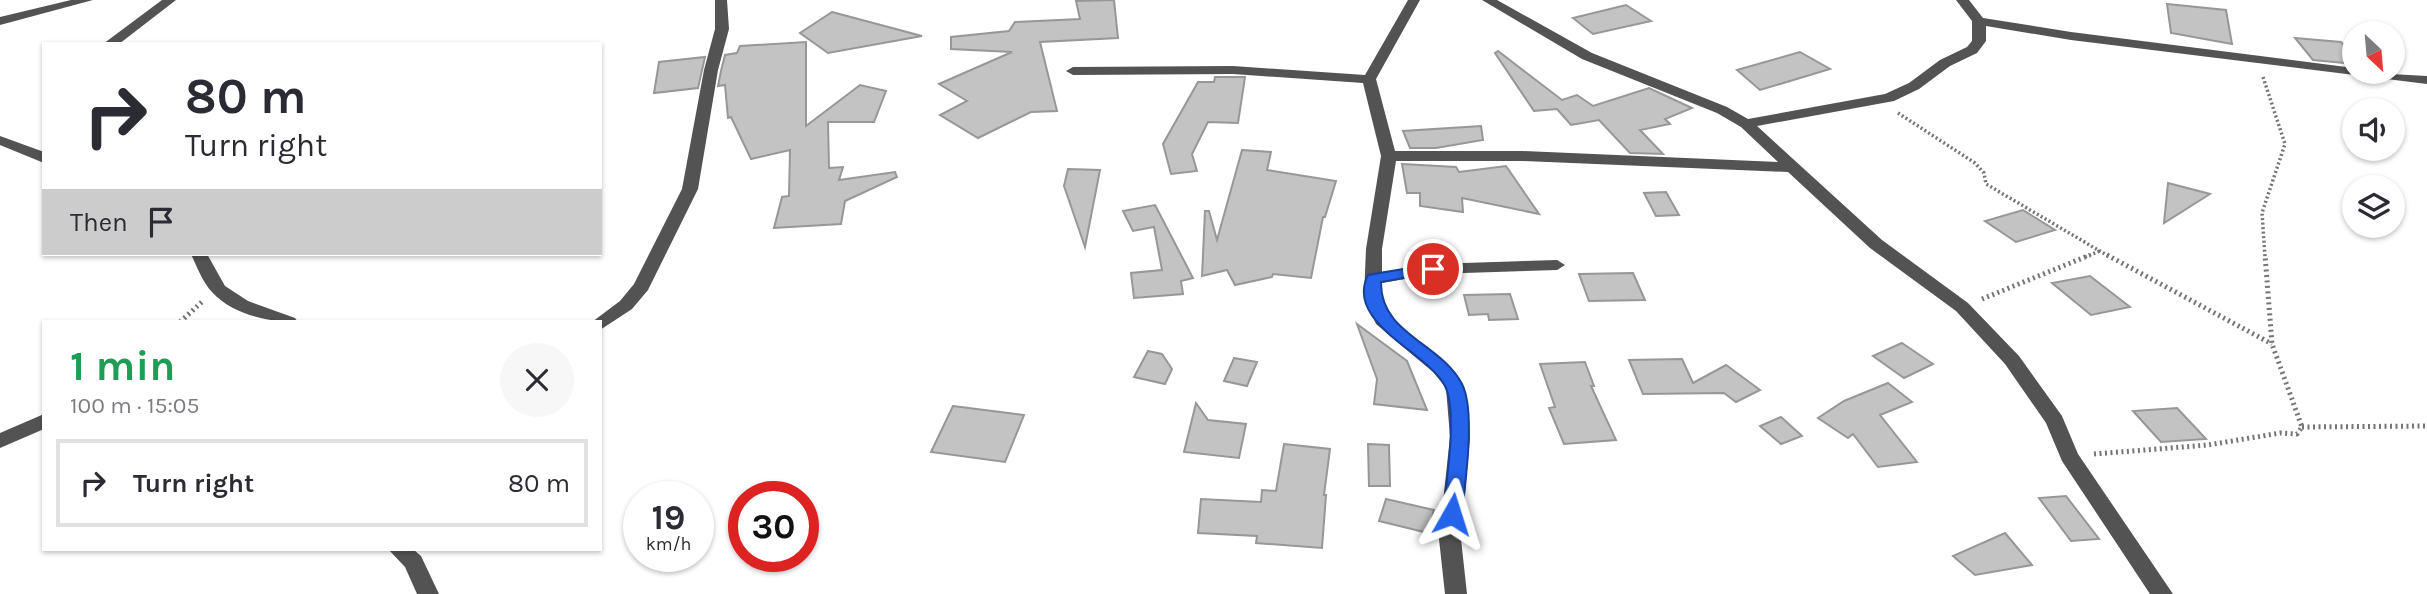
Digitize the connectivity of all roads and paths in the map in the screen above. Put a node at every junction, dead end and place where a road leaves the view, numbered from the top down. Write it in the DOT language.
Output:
graph roads {
  1 [pos="87,0"];
  2 [pos="170,0"];
  3 [pos="721,0"];
  4 [pos="1414,0"];
  5 [pos="1488,0"];
  6 [pos="1962,0"];
  7 [pos="0,21"];
  8 [pos="1979,21"];
  9 [pos="113,42"];
  10 [pos="2257,60"];
  11 [pos="1073,71"];
  12 [pos="2342,71"];
  13 [pos="2405,78"];
  14 [pos="1369,79"];
  15 [pos="2427,80"];
  16 [pos="1889,98"];
  17 [pos="1746,124"];
  18 [pos="0,140"];
  19 [pos="1390,156"];
  20 [pos="42,157"];
  21 [pos="1791,167"];
  22 [pos="2100,251"];
  23 [pos="200,256"];
  24 [pos="1557,265"];
  25 [pos="1373,279"];
  26 [pos="217,288"];
  27 [pos="1962,307"];
  28 [pos="182,320"];
  29 [pos="278,320"];
  30 [pos="602,323"];
  31 [pos="2272,344"];
  32 [pos="42,422"];
  33 [pos="2427,426"];
  34 [pos="2302,427"];
  35 [pos="0,441"];
  36 [pos="2069,456"];
  37 [pos="401,551"];
  38 [pos="428,594"];
  39 [pos="1456,594"];
  40 [pos="2162,594"];
  1 -- 7 [label="street"];
  2 -- 9 [label="street"];
  3 -- 30 [label="street"];
  4 -- 14 [label="street"];
  5 -- 17 [label="street"];
  6 -- 8 [label="street"];
  8 -- 10 [label="street"];
  8 -- 16 [label="street"];
  10 -- 12 [label="street"];
  10 -- 31 [label="path"];
  11 -- 14 [label="street"];
  13 -- 15 [label="street"];
  14 -- 19 [label="street"];
  16 -- 17 [label="street"];
  16 -- 22 [label="path"];
  17 -- 21 [label="street"];
  18 -- 20 [label="street"];
  19 -- 21 [label="street"];
  19 -- 25 [label="street"];
  21 -- 27 [label="street"];
  22 -- 27 [label="path"];
  22 -- 31 [label="path"];
  23 -- 26 [label="street"];
  24 -- 25 [label="street"];
  25 -- 39 [label="street"];
  26 -- 28 [label="path"];
  26 -- 29 [label="street"];
  27 -- 36 [label="street"];
  31 -- 34 [label="path"];
  32 -- 35 [label="street"];
  33 -- 34 [label="path"];
  34 -- 36 [label="path"];
  36 -- 40 [label="street"];
  37 -- 38 [label="street"];
}
